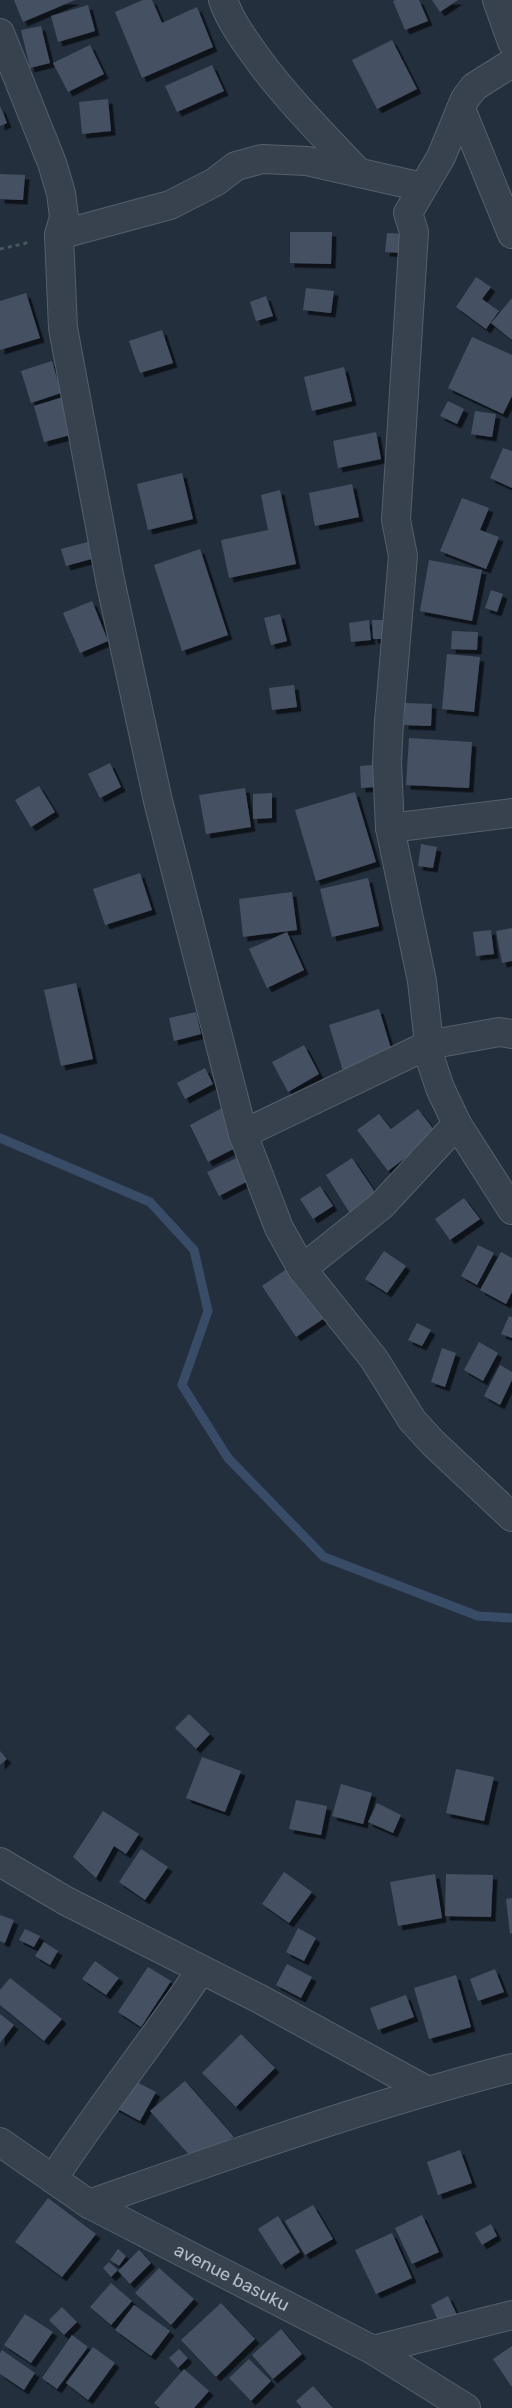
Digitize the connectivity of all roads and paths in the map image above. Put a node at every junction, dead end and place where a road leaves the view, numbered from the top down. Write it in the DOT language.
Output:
graph roads {
  1 [pos="223,0"];
  2 [pos="497,0"];
  3 [pos="0,32"];
  4 [pos="512,42"];
  5 [pos="512,63"];
  6 [pos="461,109"];
  7 [pos="359,173"];
  8 [pos="422,187"];
  9 [pos="512,234"];
  10 [pos="59,235"];
  11 [pos="512,813"];
  12 [pos="390,828"];
  13 [pos="512,1034"];
  14 [pos="428,1045"];
  15 [pos="457,1124"];
  16 [pos="243,1134"];
  17 [pos="512,1210"];
  18 [pos="302,1269"];
  19 [pos="512,1517"];
  20 [pos="0,1862"];
  21 [pos="201,1970"];
  22 [pos="512,2068"];
  23 [pos="426,2090"];
  24 [pos="0,2142"];
  25 [pos="53,2178"];
  26 [pos="89,2204"];
  27 [pos="512,2315"];
  28 [pos="373,2350"];
  29 [pos="466,2408"];
  1 -- 7 [label="street"];
  2 -- 4 [label="street"];
  3 -- 10 [label="street"];
  5 -- 6 [label="street"];
  6 -- 8 [label="street"];
  6 -- 9 [label="street"];
  7 -- 8 [label="street"];
  7 -- 10 [label="street"];
  8 -- 12 [label="street"];
  10 -- 16 [label="street"];
  11 -- 12 [label="street"];
  12 -- 14 [label="street"];
  13 -- 14 [label="street"];
  14 -- 15 [label="street"];
  14 -- 16 [label="street"];
  15 -- 17 [label="street"];
  15 -- 18 [label="street"];
  16 -- 18 [label="street"];
  18 -- 19 [label="street"];
  20 -- 21 [label="street"];
  21 -- 23 [label="street"];
  21 -- 25 [label="street"];
  22 -- 23 [label="street"];
  23 -- 26 [label="street"];
  24 -- 25 [label="street, avenue basuku"];
  25 -- 26 [label="street, avenue basuku"];
  26 -- 28 [label="street, avenue basuku"];
  27 -- 28 [label="street"];
  28 -- 29 [label="street, avenue basuku"];
}
